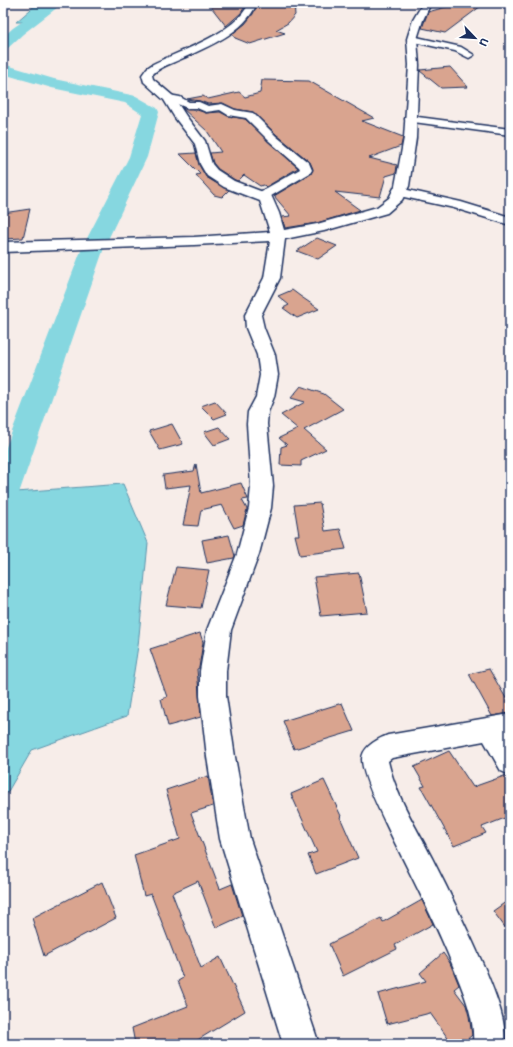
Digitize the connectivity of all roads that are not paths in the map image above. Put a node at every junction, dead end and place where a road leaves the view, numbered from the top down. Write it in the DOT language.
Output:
graph roads {
  1 [pos="253,3"];
  2 [pos="427,3"];
  3 [pos="412,39"];
  4 [pos="469,55"];
  5 [pos="169,98"];
  6 [pos="410,116"];
  7 [pos="510,127"];
  8 [pos="510,132"];
  9 [pos="399,192"];
  10 [pos="262,196"];
  11 [pos="510,221"];
  12 [pos="278,236"];
  13 [pos="3,247"];
  14 [pos="500,727"];
  15 [pos="510,763"];
  16 [pos="301,1044"];
  17 [pos="489,1044"];
  1 -- 5 [label="street"];
  2 -- 3 [label="street"];
  3 -- 4 [label="street"];
  3 -- 6 [label="street"];
  5 -- 10 [label="street"];
  5 -- 10 [label="street"];
  6 -- 7 [label="street"];
  6 -- 8 [label="street"];
  6 -- 9 [label="street"];
  9 -- 11 [label="street"];
  9 -- 12 [label="street"];
  10 -- 12 [label="street"];
  12 -- 13 [label="street"];
  12 -- 16 [label="street"];
  14 -- 15 [label="street"];
  14 -- 17 [label="street"];
}
